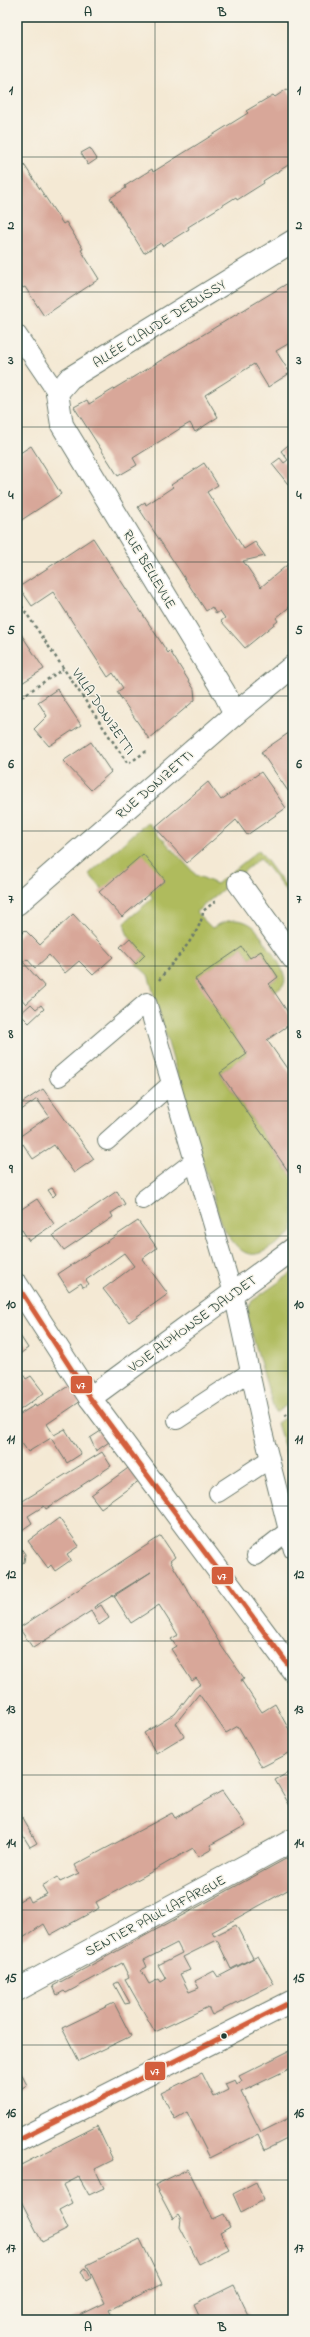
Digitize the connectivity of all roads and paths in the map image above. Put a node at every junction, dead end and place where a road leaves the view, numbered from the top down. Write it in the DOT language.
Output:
graph roads {
  1 [pos="293,240"];
  2 [pos="17,334"];
  3 [pos="57,393"];
  4 [pos="18,601"];
  5 [pos="293,666"];
  6 [pos="63,669"];
  7 [pos="17,700"];
  8 [pos="235,714"];
  9 [pos="151,748"];
  10 [pos="239,883"];
  11 [pos="17,904"];
  12 [pos="293,958"];
  13 [pos="147,1002"];
  14 [pos="59,1077"];
  15 [pos="171,1084"];
  16 [pos="107,1141"];
  17 [pos="194,1161"];
  18 [pos="143,1200"];
  19 [pos="293,1249"];
  20 [pos="17,1285"];
  21 [pos="233,1293"];
  22 [pos="250,1372"];
  23 [pos="90,1398"];
  24 [pos="177,1420"];
  25 [pos="270,1459"];
  26 [pos="218,1493"];
  27 [pos="288,1531"];
  28 [pos="293,1550"];
  29 [pos="256,1556"];
  30 [pos="293,1671"];
  31 [pos="293,1840"];
  32 [pos="17,1990"];
  33 [pos="293,2001"];
  34 [pos="17,2141"];
  1 -- 3 [label="street, ALLÉE CLAUDE DEBUSSY"];
  2 -- 3 [label="lane"];
  3 -- 8 [label="street, RUE BELLEVUE"];
  4 -- 6 [label="path, VILLA DONIZETTI"];
  5 -- 8 [label="street, RUE DONIZETTI"];
  6 -- 7 [label="path, VILLA DONIZETTI"];
  6 -- 9 [label="path, VILLA DONIZETTI"];
  8 -- 11 [label="street, RUE DONIZETTI"];
  10 -- 12 [label="street"];
  10 -- 13 [label="path"];
  13 -- 14 [label="lane"];
  13 -- 15 [label="lane"];
  15 -- 16 [label="lane"];
  15 -- 17 [label="lane"];
  17 -- 18 [label="lane"];
  17 -- 21 [label="lane"];
  19 -- 21 [label="street, VOIE ALPHONSE DAUDET"];
  20 -- 23 [label="street"];
  21 -- 22 [label="lane"];
  21 -- 23 [label="street, VOIE ALPHONSE DAUDET"];
  22 -- 24 [label="lane"];
  22 -- 25 [label="lane"];
  23 -- 30 [label="street"];
  25 -- 26 [label="lane"];
  25 -- 27 [label="lane"];
  27 -- 28 [label="lane"];
  27 -- 29 [label="lane"];
  31 -- 32 [label="street, SENTIER PAUL LAFARGUE"];
  33 -- 34 [label="street"];
}
